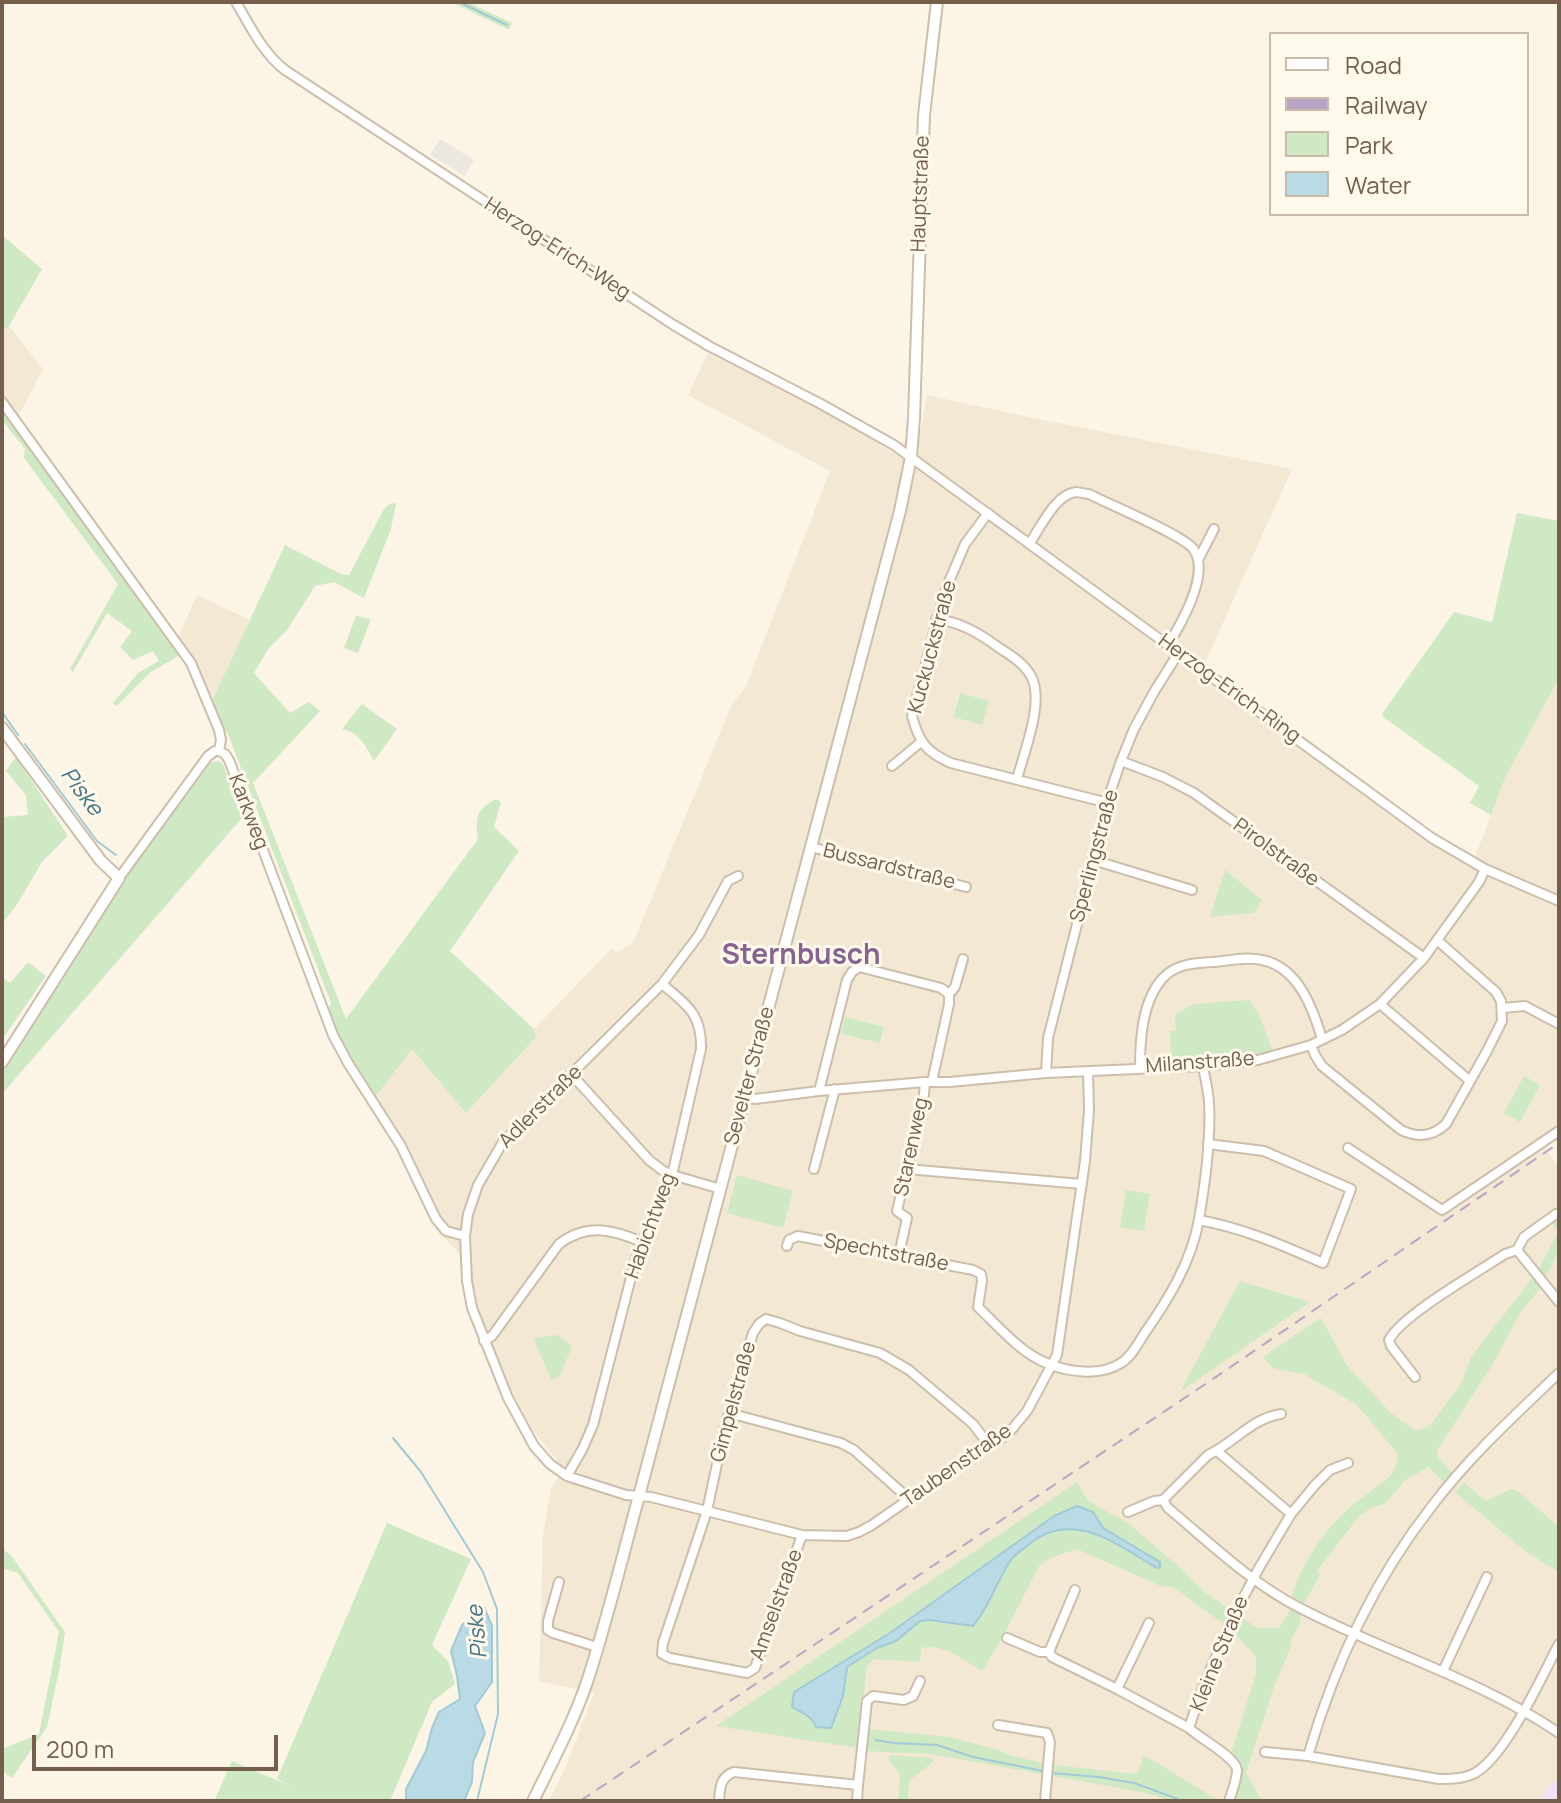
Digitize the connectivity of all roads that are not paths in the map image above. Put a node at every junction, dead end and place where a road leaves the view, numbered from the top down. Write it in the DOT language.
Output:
graph roads {
  1 [pos="236,2"];
  2 [pos="937,2"];
  3 [pos="2,402"];
  4 [pos="911,457"];
  5 [pos="988,513"];
  6 [pos="1214,529"];
  7 [pos="1029,544"];
  8 [pos="1198,560"];
  9 [pos="936,619"];
  10 [pos="1168,645"];
  11 [pos="1179,652"];
  12 [pos="2,728"];
  13 [pos="921,742"];
  14 [pos="219,751"];
  15 [pos="1121,761"];
  16 [pos="892,766"];
  17 [pos="1017,779"];
  18 [pos="1108,803"];
  19 [pos="811,847"];
  20 [pos="1093,860"];
  21 [pos="1485,869"];
  22 [pos="738,876"];
  23 [pos="119,878"];
  24 [pos="966,887"];
  25 [pos="1192,890"];
  26 [pos="1559,901"];
  27 [pos="1437,940"];
  28 [pos="1424,958"];
  29 [pos="963,959"];
  30 [pos="662,984"];
  31 [pos="949,994"];
  32 [pos="1380,1004"];
  33 [pos="1502,1008"];
  34 [pos="1559,1024"];
  35 [pos="1322,1039"];
  36 [pos="1311,1045"];
  37 [pos="2,1062"];
  38 [pos="1203,1066"];
  39 [pos="1140,1068"];
  40 [pos="1088,1072"];
  41 [pos="1046,1073"];
  42 [pos="572,1075"];
  43 [pos="1470,1081"];
  44 [pos="928,1082"];
  45 [pos="835,1089"];
  46 [pos="819,1091"];
  47 [pos="745,1097"];
  48 [pos="1559,1131"];
  49 [pos="1208,1144"];
  50 [pos="1348,1148"];
  51 [pos="909,1168"];
  52 [pos="814,1169"];
  53 [pos="672,1175"];
  54 [pos="1082,1184"];
  55 [pos="721,1189"];
  56 [pos="1556,1214"];
  57 [pos="1199,1220"];
  58 [pos="465,1236"];
  59 [pos="642,1242"];
  60 [pos="787,1246"];
  61 [pos="1517,1250"];
  62 [pos="899,1255"];
  63 [pos="1559,1302"];
  64 [pos="484,1341"];
  65 [pos="1053,1365"];
  66 [pos="1559,1373"];
  67 [pos="1415,1377"];
  68 [pos="729,1413"];
  69 [pos="1281,1414"];
  70 [pos="988,1444"];
  71 [pos="1217,1451"];
  72 [pos="1348,1463"];
  73 [pos="567,1476"];
  74 [pos="639,1496"];
  75 [pos="909,1499"];
  76 [pos="1163,1500"];
  77 [pos="707,1511"];
  78 [pos="1128,1512"];
  79 [pos="1291,1514"];
  80 [pos="802,1535"];
  81 [pos="1487,1577"];
  82 [pos="1253,1578"];
  83 [pos="559,1582"];
  84 [pos="1075,1590"];
  85 [pos="1149,1623"];
  86 [pos="1353,1634"];
  87 [pos="1007,1638"];
  88 [pos="1559,1644"];
  89 [pos="597,1647"];
  90 [pos="1049,1652"];
  91 [pos="1443,1671"];
  92 [pos="920,1681"];
  93 [pos="1117,1689"];
  94 [pos="1523,1711"];
  95 [pos="998,1725"];
  96 [pos="1189,1728"];
  97 [pos="1559,1733"];
  98 [pos="1265,1752"];
  99 [pos="1308,1756"];
  100 [pos="858,1785"];
  101 [pos="533,1801"];
  102 [pos="719,1801"];
  103 [pos="857,1801"];
  104 [pos="1045,1801"];
  105 [pos="1229,1801"];
  1 -- 4 [label="street, Herzog-Erich-Weg"];
  2 -- 4 [label="street, Hauptstraße"];
  3 -- 14 [label="street, Karkweg"];
  4 -- 5 [label="street, Herzog-Erich-Ring"];
  4 -- 19 [label="street, Sevelter Straße"];
  5 -- 7 [label="street, Herzog-Erich-Ring"];
  5 -- 9 [label="street, Kuckuckstraße"];
  6 -- 8 [label="street"];
  7 -- 8 [label="street"];
  7 -- 10 [label="street, Herzog-Erich-Ring"];
  8 -- 10 [label="street"];
  9 -- 13 [label="street, Kuckuckstraße"];
  9 -- 17 [label="street"];
  10 -- 11 [label="street, Herzog-Erich-Ring"];
  11 -- 15 [label="street, Sperlingstraße"];
  11 -- 21 [label="street, Herzog-Erich-Ring"];
  12 -- 23 [label="street"];
  13 -- 16 [label="street, Kuckuckstraße"];
  13 -- 17 [label="street, Kuckuckstraße"];
  14 -- 23 [label="street"];
  14 -- 58 [label="street, Karkweg"];
  15 -- 18 [label="street, Sperlingstraße"];
  15 -- 28 [label="street, Pirolstraße"];
  17 -- 18 [label="street, Kuckuckstraße"];
  18 -- 20 [label="street, Sperlingstraße"];
  19 -- 24 [label="street, Bussardstraße"];
  19 -- 47 [label="street, Sevelter Straße"];
  20 -- 25 [label="street"];
  20 -- 41 [label="street, Sperlingstraße"];
  21 -- 26 [label="street, Herzog-Erich-Ring"];
  21 -- 27 [label="street, Milanstraße"];
  22 -- 30 [label="street, Adlerstraße"];
  23 -- 37 [label="street"];
  27 -- 28 [label="street, Milanstraße"];
  27 -- 33 [label="street"];
  28 -- 32 [label="street, Milanstraße"];
  29 -- 31 [label="street, Starenweg"];
  30 -- 42 [label="street, Adlerstraße"];
  30 -- 53 [label="street, Habichtweg"];
  31 -- 44 [label="street, Starenweg"];
  31 -- 46 [label="street"];
  32 -- 35 [label="street, Milanstraße"];
  32 -- 43 [label="street"];
  33 -- 34 [label="street"];
  33 -- 43 [label="street"];
  35 -- 36 [label="street, Milanstraße"];
  35 -- 39 [label="street"];
  36 -- 38 [label="street, Milanstraße"];
  36 -- 43 [label="street"];
  38 -- 39 [label="street, Milanstraße"];
  38 -- 49 [label="street"];
  39 -- 40 [label="street, Milanstraße"];
  40 -- 41 [label="street, Milanstraße"];
  40 -- 54 [label="street, Taubenstraße"];
  41 -- 44 [label="street, Milanstraße"];
  42 -- 53 [label="street"];
  42 -- 58 [label="street, Adlerstraße"];
  44 -- 45 [label="street, Milanstraße"];
  44 -- 51 [label="street, Starenweg"];
  45 -- 46 [label="street, Milanstraße"];
  45 -- 52 [label="street"];
  46 -- 47 [label="street, Milanstraße"];
  47 -- 55 [label="street, Sevelter Straße"];
  48 -- 50 [label="street"];
  49 -- 57 [label="street"];
  49 -- 57 [label="street"];
  51 -- 54 [label="street"];
  51 -- 62 [label="street, Starenweg"];
  53 -- 55 [label="street"];
  53 -- 59 [label="street, Habichtweg"];
  54 -- 65 [label="street, Taubenstraße"];
  55 -- 74 [label="street, Sevelter Straße"];
  56 -- 61 [label="street"];
  57 -- 65 [label="street"];
  58 -- 64 [label="street, Adlerstraße"];
  59 -- 64 [label="street"];
  59 -- 73 [label="street, Habichtweg"];
  60 -- 62 [label="street, Spechtstraße"];
  61 -- 63 [label="street"];
  61 -- 67 [label="street"];
  62 -- 65 [label="street, Spechtstraße"];
  64 -- 73 [label="street, Adlerstraße"];
  65 -- 70 [label="street, Taubenstraße"];
  66 -- 86 [label="street"];
  68 -- 70 [label="street, Gimpelstraße"];
  68 -- 75 [label="street"];
  68 -- 77 [label="street, Gimpelstraße"];
  69 -- 71 [label="street"];
  70 -- 75 [label="street, Taubenstraße"];
  71 -- 76 [label="street"];
  71 -- 79 [label="street"];
  72 -- 79 [label="street, Kleine Straße"];
  73 -- 74 [label="street, Adlerstraße"];
  74 -- 77 [label="street, Taubenstraße"];
  74 -- 89 [label="street, Sevelter Straße"];
  75 -- 80 [label="street, Taubenstraße"];
  76 -- 78 [label="street"];
  76 -- 82 [label="street"];
  77 -- 80 [label="street, Taubenstraße"];
  77 -- 80 [label="street, Amselstraße"];
  79 -- 82 [label="street, Kleine Straße"];
  81 -- 91 [label="street"];
  82 -- 86 [label="street, Kleine Straße"];
  82 -- 96 [label="street, Kleine Straße"];
  83 -- 89 [label="street"];
  84 -- 90 [label="street"];
  85 -- 93 [label="street"];
  86 -- 91 [label="street, Kleine Straße"];
  86 -- 99 [label="street"];
  87 -- 90 [label="street"];
  88 -- 94 [label="street"];
  89 -- 101 [label="street, Sevelter Straße"];
  90 -- 93 [label="street"];
  91 -- 94 [label="street, Kleine Straße"];
  92 -- 100 [label="street"];
  93 -- 96 [label="street"];
  94 -- 97 [label="street, Kleine Straße"];
  94 -- 99 [label="street"];
  95 -- 104 [label="street"];
  96 -- 105 [label="street, Kleine Straße"];
  98 -- 99 [label="street"];
  100 -- 102 [label="street"];
  100 -- 103 [label="street"];
}
